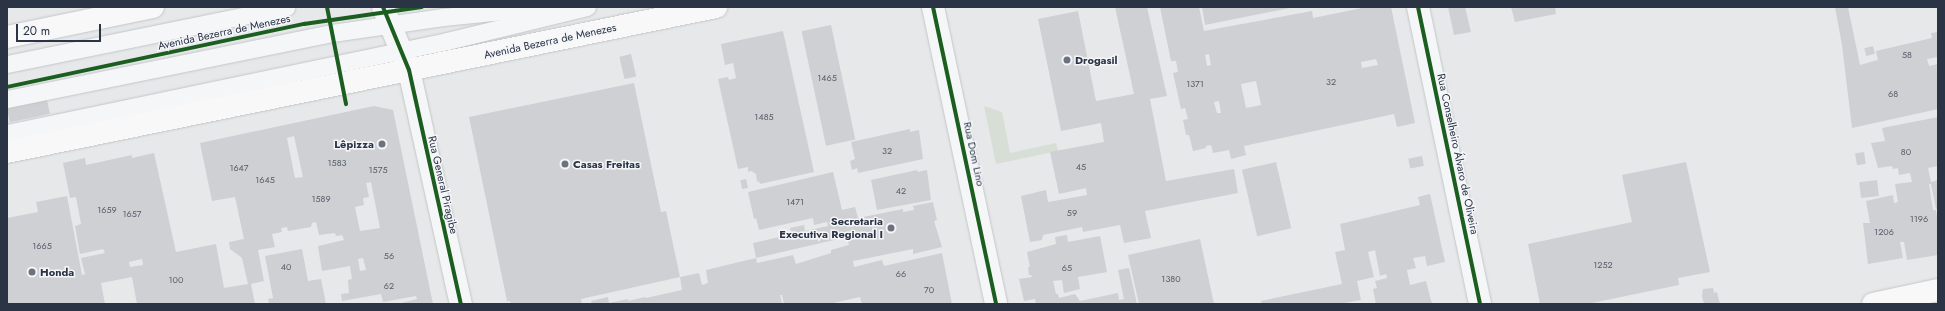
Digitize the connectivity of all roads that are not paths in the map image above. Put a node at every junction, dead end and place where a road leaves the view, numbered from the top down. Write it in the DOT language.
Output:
graph roads {
  1 [pos="153,7"];
  2 [pos="286,7"];
  3 [pos="544,7"];
  4 [pos="587,7"];
  5 [pos="716,7"];
  6 [pos="933,7"];
  7 [pos="1418,7"];
  8 [pos="386,16"];
  9 [pos="7,37"];
  10 [pos="400,50"];
  11 [pos="7,64"];
  12 [pos="409,70"];
  13 [pos="7,99"];
  14 [pos="7,133"];
  15 [pos="7,152"];
  16 [pos="1938,290"];
  17 [pos="461,304"];
  18 [pos="996,304"];
  19 [pos="1480,304"];
  20 [pos="1873,304"];
  1 -- 9 [label="main road"];
  2 -- 11 [label="lane, Avenida Bezerra de Menezes"];
  3 -- 8 [label="lane, Avenida Bezerra de Menezes"];
  4 -- 10 [label="lane, Avenida Bezerra de Menezes"];
  5 -- 12 [label="main road, Avenida Bezerra de Menezes"];
  6 -- 18 [label="street, Rua Dom Lino"];
  7 -- 19 [label="street, Rua Conselheiro Álvaro de Oliveira"];
  8 -- 10 [label="street, Rua General Piragibe"];
  8 -- 13 [label="lane, Avenida Bezerra de Menezes"];
  10 -- 12 [label="street, Rua General Piragibe"];
  10 -- 14 [label="lane, Avenida Bezerra de Menezes"];
  12 -- 15 [label="main road, Avenida Bezerra de Menezes"];
  12 -- 17 [label="street, Rua General Piragibe"];
  16 -- 20 [label="main road"];
}
